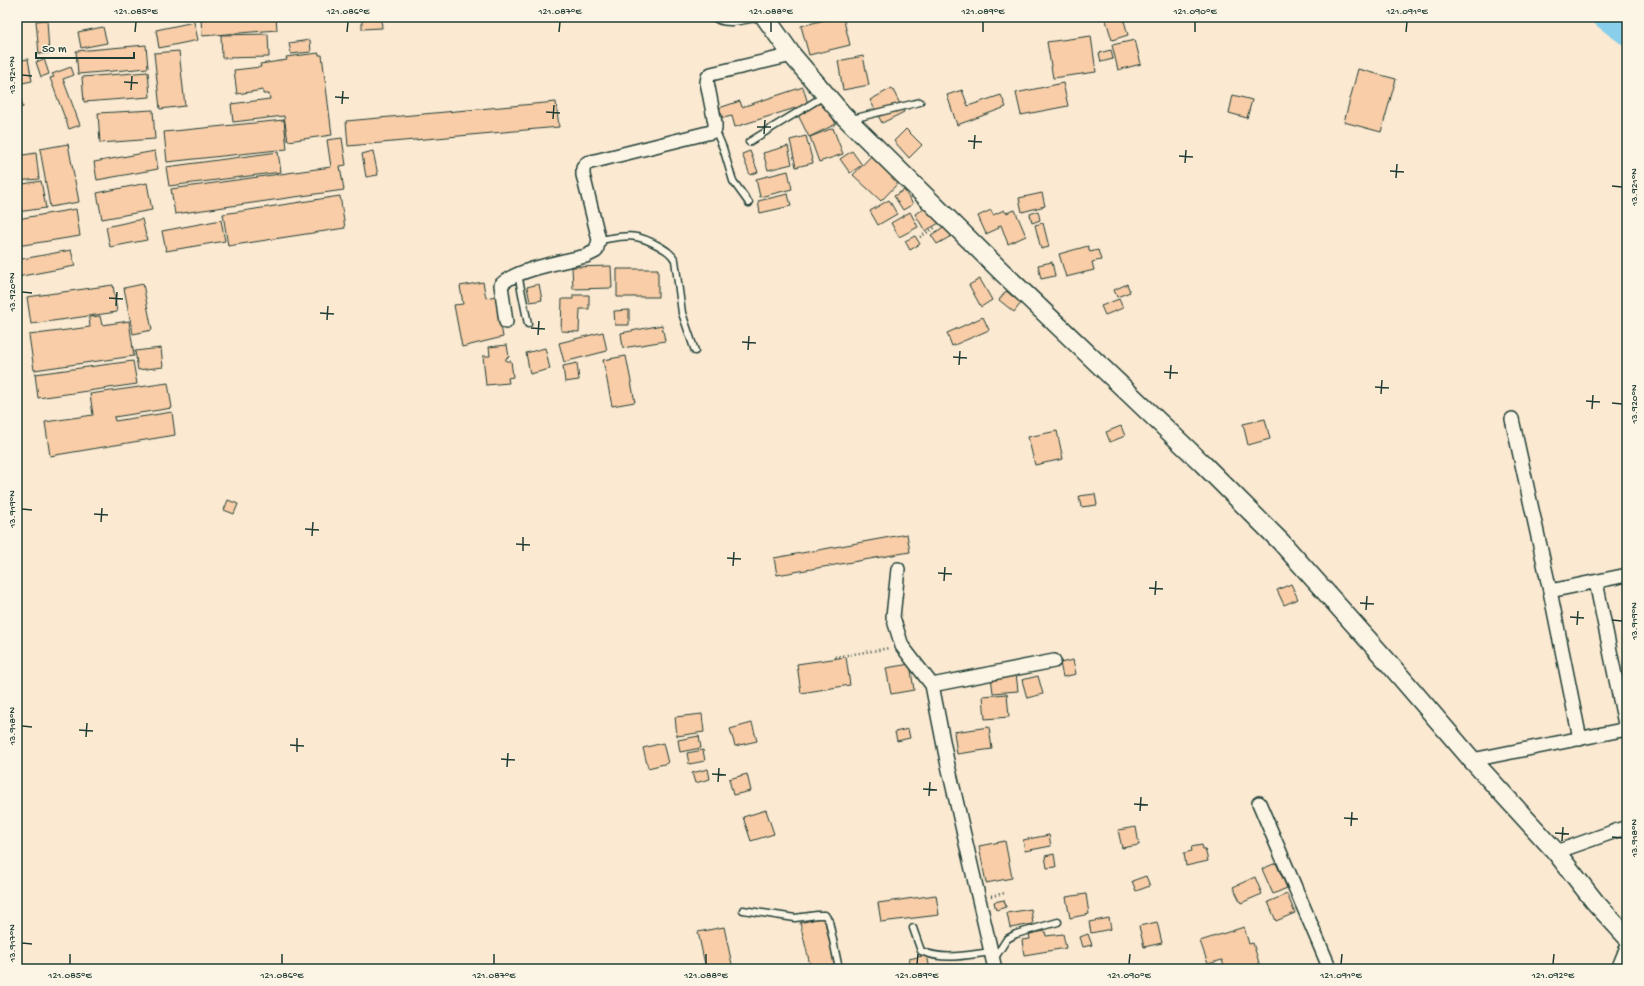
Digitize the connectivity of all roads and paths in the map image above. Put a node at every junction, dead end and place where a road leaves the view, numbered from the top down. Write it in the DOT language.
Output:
graph roads {
  1 [pos="714,17"];
  2 [pos="761,17"];
  3 [pos="765,17"];
  4 [pos="792,55"];
  5 [pos="826,95"];
  6 [pos="920,102"];
  7 [pos="848,120"];
  8 [pos="715,129"];
  9 [pos="749,142"];
  10 [pos="749,202"];
  11 [pos="599,240"];
  12 [pos="518,274"];
  13 [pos="506,322"];
  14 [pos="528,324"];
  15 [pos="695,351"];
  16 [pos="1512,419"];
  17 [pos="898,569"];
  18 [pos="1627,575"];
  19 [pos="1596,582"];
  20 [pos="1550,591"];
  21 [pos="902,646"];
  22 [pos="836,658"];
  23 [pos="1054,660"];
  24 [pos="932,685"];
  25 [pos="1626,729"];
  26 [pos="1580,739"];
  27 [pos="1472,760"];
  28 [pos="1259,803"];
  29 [pos="1627,827"];
  30 [pos="1556,852"];
  31 [pos="743,910"];
  32 [pos="1058,922"];
  33 [pos="913,928"];
  34 [pos="1627,937"];
  35 [pos="1627,947"];
  36 [pos="993,961"];
  37 [pos="839,969"];
  38 [pos="1330,969"];
  39 [pos="1618,969"];
  1 -- 2 [label="lane"];
  3 -- 4 [label="street"];
  4 -- 5 [label="street"];
  4 -- 8 [label="street"];
  5 -- 7 [label="street"];
  5 -- 9 [label="lane"];
  6 -- 7 [label="lane"];
  7 -- 27 [label="street"];
  8 -- 10 [label="lane"];
  8 -- 11 [label="street"];
  11 -- 12 [label="street"];
  11 -- 15 [label="lane"];
  12 -- 13 [label="street"];
  12 -- 14 [label="lane"];
  16 -- 20 [label="street"];
  17 -- 21 [label="street"];
  18 -- 19 [label="street"];
  19 -- 20 [label="street"];
  19 -- 25 [label="street"];
  20 -- 26 [label="street"];
  21 -- 22 [label="path"];
  21 -- 24 [label="street"];
  23 -- 24 [label="street"];
  24 -- 36 [label="street"];
  25 -- 26 [label="street"];
  26 -- 27 [label="street"];
  27 -- 30 [label="street"];
  28 -- 38 [label="street"];
  29 -- 30 [label="street"];
  30 -- 34 [label="street"];
  31 -- 37 [label="lane"];
  32 -- 36 [label="lane"];
  33 -- 36 [label="lane"];
  35 -- 39 [label="street"];
}
